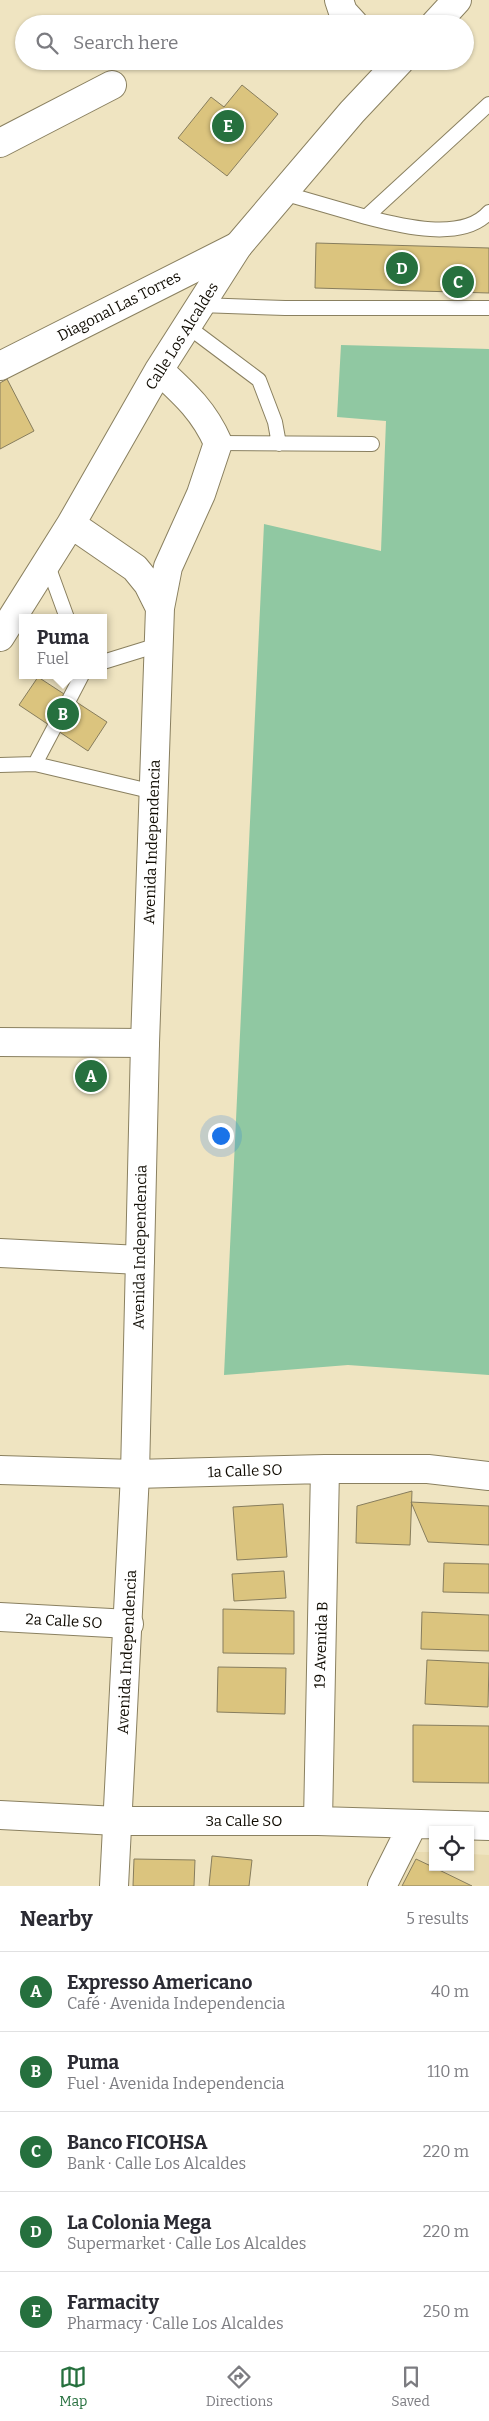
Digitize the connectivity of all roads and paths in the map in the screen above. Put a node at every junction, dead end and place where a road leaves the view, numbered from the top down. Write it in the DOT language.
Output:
graph roads {
  1 [pos="339,0"];
  2 [pos="456,0"];
  3 [pos="346,15"];
  4 [pos="443,15"];
  5 [pos="388,70"];
  6 [pos="112,85"];
  7 [pos="489,104"];
  8 [pos="0,143"];
  9 [pos="283,193"];
  10 [pos="489,212"];
  11 [pos="366,216"];
  12 [pos="238,246"];
  13 [pos="489,308"];
  14 [pos="194,316"];
  15 [pos="0,366"];
  16 [pos="159,370"];
  17 [pos="218,443"];
  18 [pos="279,444"];
  19 [pos="372,444"];
  20 [pos="71,524"];
  21 [pos="47,563"];
  22 [pos="160,608"];
  23 [pos="66,614"];
  24 [pos="3,627"];
  25 [pos="158,646"];
  26 [pos="107,661"];
  27 [pos="80,679"];
  28 [pos="70,698"];
  29 [pos="54,728"];
  30 [pos="35,764"];
  31 [pos="0,765"];
  32 [pos="154,792"];
  33 [pos="0,1042"];
  34 [pos="145,1043"];
  35 [pos="0,1253"];
  36 [pos="140,1260"];
  37 [pos="325,1469"];
  38 [pos="0,1470"];
  39 [pos="135,1474"];
  40 [pos="489,1476"];
  41 [pos="0,1617"];
  42 [pos="129,1624"];
  43 [pos="0,1815"];
  44 [pos="118,1820"];
  45 [pos="318,1821"];
  46 [pos="412,1824"];
  47 [pos="489,1826"];
  48 [pos="114,1886"];
  49 [pos="382,1886"];
  1 -- 3 [label="street"];
  2 -- 4 [label="street"];
  5 -- 9 [label="street, Calle Los Alcaldes"];
  6 -- 8 [label="street"];
  7 -- 11 [label="lane"];
  9 -- 11 [label="lane"];
  9 -- 12 [label="street, Calle Los Alcaldes"];
  10 -- 11 [label="lane"];
  12 -- 14 [label="street, Calle Los Alcaldes"];
  12 -- 15 [label="street, Diagonal Las Torres"];
  13 -- 14 [label="lane"];
  14 -- 16 [label="street, Calle Los Alcaldes"];
  14 -- 18 [label="lane"];
  16 -- 17 [label="street"];
  16 -- 20 [label="street, Calle Los Alcaldes"];
  17 -- 18 [label="lane"];
  17 -- 22 [label="street, Avenida Independencia"];
  18 -- 19 [label="lane"];
  20 -- 21 [label="street, Calle Los Alcaldes"];
  20 -- 22 [label="street, Avenida Independencia"];
  21 -- 23 [label="lane"];
  21 -- 24 [label="street, Calle Los Alcaldes"];
  22 -- 25 [label="street, Avenida Independencia"];
  25 -- 26 [label="lane"];
  25 -- 32 [label="street, Avenida Independencia"];
  27 -- 28 [label="lane"];
  29 -- 30 [label="lane"];
  30 -- 31 [label="lane"];
  30 -- 32 [label="lane"];
  32 -- 34 [label="street, Avenida Independencia"];
  33 -- 34 [label="street"];
  34 -- 36 [label="street, Avenida Independencia"];
  35 -- 36 [label="street"];
  36 -- 39 [label="street, Avenida Independencia"];
  37 -- 39 [label="street, 1a Calle SO"];
  37 -- 40 [label="street, 1a Calle SO"];
  37 -- 45 [label="street, 19 Avenida B"];
  38 -- 39 [label="street, 1a Calle SO"];
  39 -- 42 [label="street, Avenida Independencia"];
  41 -- 42 [label="street, 2a Calle SO"];
  42 -- 44 [label="street, Avenida Independencia"];
  43 -- 44 [label="street, 3a Calle SO"];
  44 -- 45 [label="street, 3a Calle SO"];
  44 -- 48 [label="street, Avenida Independencia"];
  45 -- 46 [label="street, 3a Calle SO"];
  46 -- 47 [label="street, 3a Calle SO"];
  46 -- 49 [label="street"];
}
